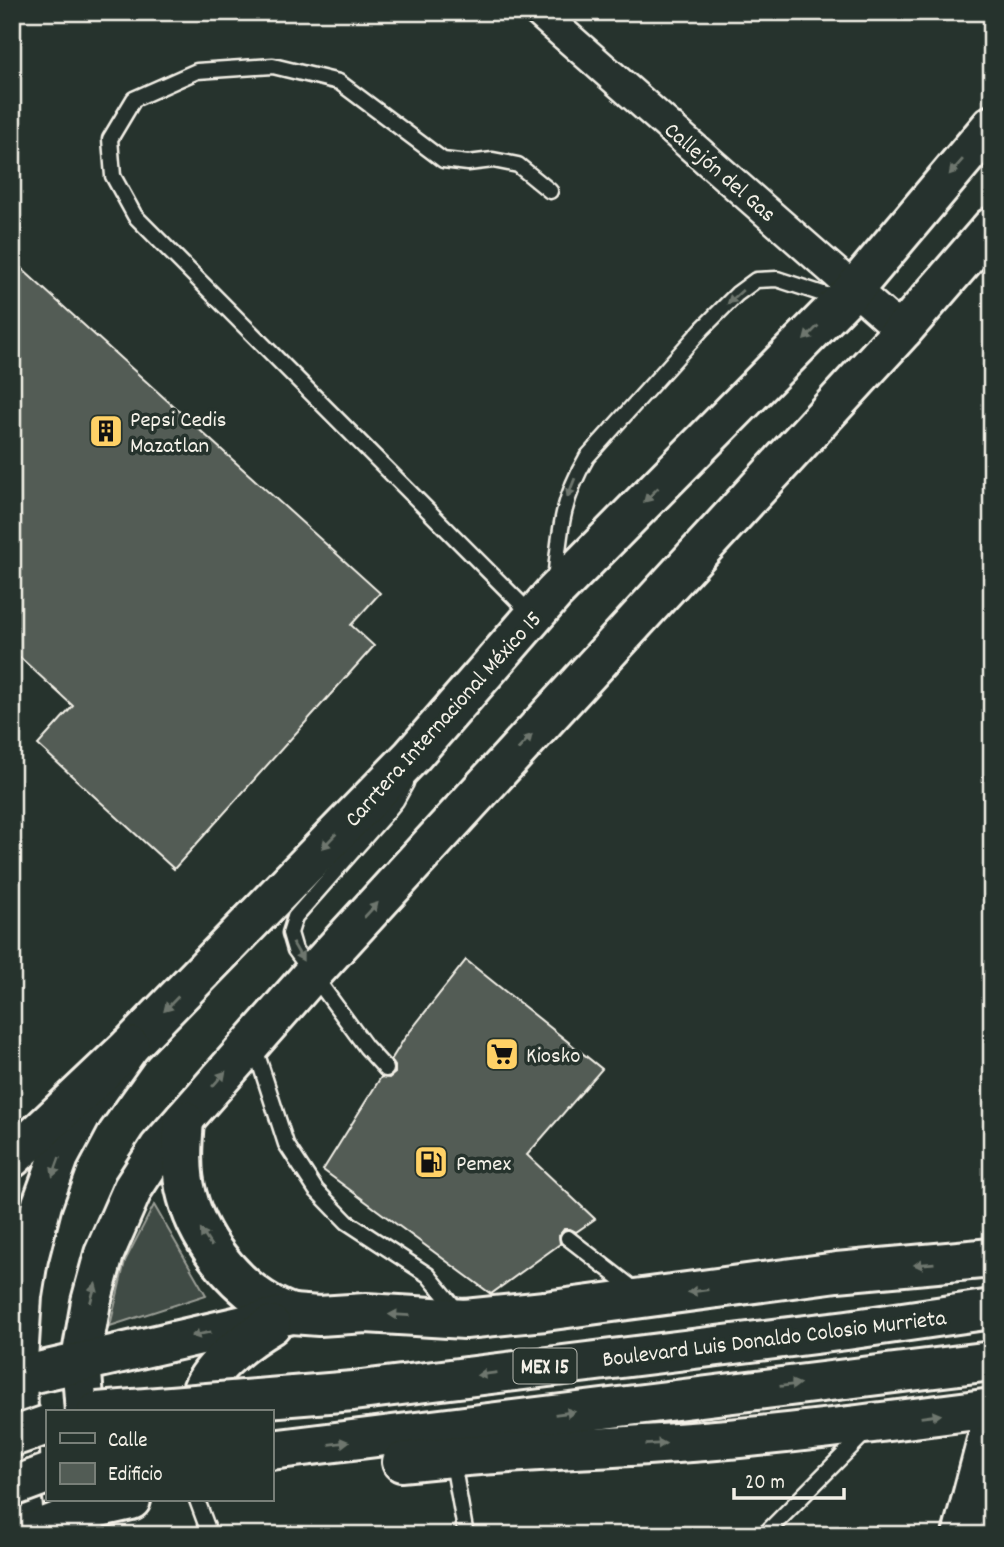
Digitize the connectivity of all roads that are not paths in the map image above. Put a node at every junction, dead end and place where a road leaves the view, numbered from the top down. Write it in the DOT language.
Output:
graph roads {
  1 [pos="539,12"];
  2 [pos="992,125"];
  3 [pos="550,191"];
  4 [pos="992,227"];
  5 [pos="848,294"];
  6 [pos="902,331"];
  7 [pos="544,605"];
  8 [pos="412,756"];
  9 [pos="313,973"];
  10 [pos="253,1040"];
  11 [pos="130,1046"];
  12 [pos="386,1069"];
  13 [pos="184,1120"];
  14 [pos="12,1158"];
  15 [pos="568,1238"];
  16 [pos="992,1258"];
  17 [pos="645,1298"];
  18 [pos="992,1309"];
  19 [pos="292,1314"];
  20 [pos="464,1319"];
  21 [pos="81,1360"];
  22 [pos="992,1361"];
  23 [pos="15,1377"];
  24 [pos="992,1408"];
  25 [pos="85,1410"];
  26 [pos="121,1410"];
  27 [pos="198,1410"];
  28 [pos="992,1421"];
  29 [pos="873,1424"];
  30 [pos="46,1425"];
  31 [pos="12,1437"];
  32 [pos="273,1450"];
  33 [pos="452,1456"];
  34 [pos="46,1474"];
  35 [pos="273,1477"];
  36 [pos="12,1487"];
  37 [pos="126,1502"];
  38 [pos="198,1502"];
  39 [pos="94,1515"];
  40 [pos="25,1535"];
  41 [pos="210,1535"];
  42 [pos="466,1535"];
  43 [pos="764,1535"];
  44 [pos="962,1535"];
  1 -- 5 [label="street, Callejón del Gas"];
  2 -- 5 [label="main road, Carrtera Internacional México 15, one-way"];
  3 -- 7 [label="lane"];
  4 -- 6 [label="main road"];
  5 -- 6 [label="street, Callejón del Gas"];
  5 -- 7 [label="main road, Carrtera Internacional México 15, one-way"];
  5 -- 7 [label="lane, one-way"];
  9 -- 6 [label="main road, one-way"];
  7 -- 8 [label="main road, Carrtera Internacional México 15"];
  8 -- 9 [label="lane, one-way"];
  8 -- 11 [label="main road, Carrtera Internacional México 15, one-way"];
  9 -- 10 [label="main road"];
  9 -- 12 [label="lane"];
  13 -- 10 [label="main road, one-way"];
  10 -- 20 [label="lane"];
  11 -- 14 [label="main road"];
  11 -- 23 [label="main road, Carrtera Internacional México 15, one-way"];
  19 -- 13 [label="main road, one-way"];
  21 -- 13 [label="main road, one-way"];
  15 -- 17 [label="lane"];
  16 -- 17 [label="main road, one-way"];
  17 -- 20 [label="main road"];
  18 -- 26 [label="main road, Boulevard Luis Donaldo Colosio Murrieta / MEX 15, one-way, bridge"];
  20 -- 19 [label="main road, one-way"];
  19 -- 21 [label="main road, one-way"];
  19 -- 27 [label="main road"];
  21 -- 23 [label="main road"];
  21 -- 25 [label="main road"];
  32 -- 22 [label="main road, MEX 15, one-way"];
  23 -- 40 [label="main road, Carrtera Internacional México 15"];
  29 -- 24 [label="main road, one-way"];
  28 -- 44 [label="main road"];
  33 -- 29 [label="main road, one-way"];
  29 -- 43 [label="lane"];
  30 -- 31 [label="main road, bridge"];
  33 -- 35 [label="main road"];
  33 -- 42 [label="lane"];
  34 -- 36 [label="main road, bridge"];
  37 -- 39 [label="main road"];
  38 -- 41 [label="lane"];
  39 -- 40 [label="main road"];
}
